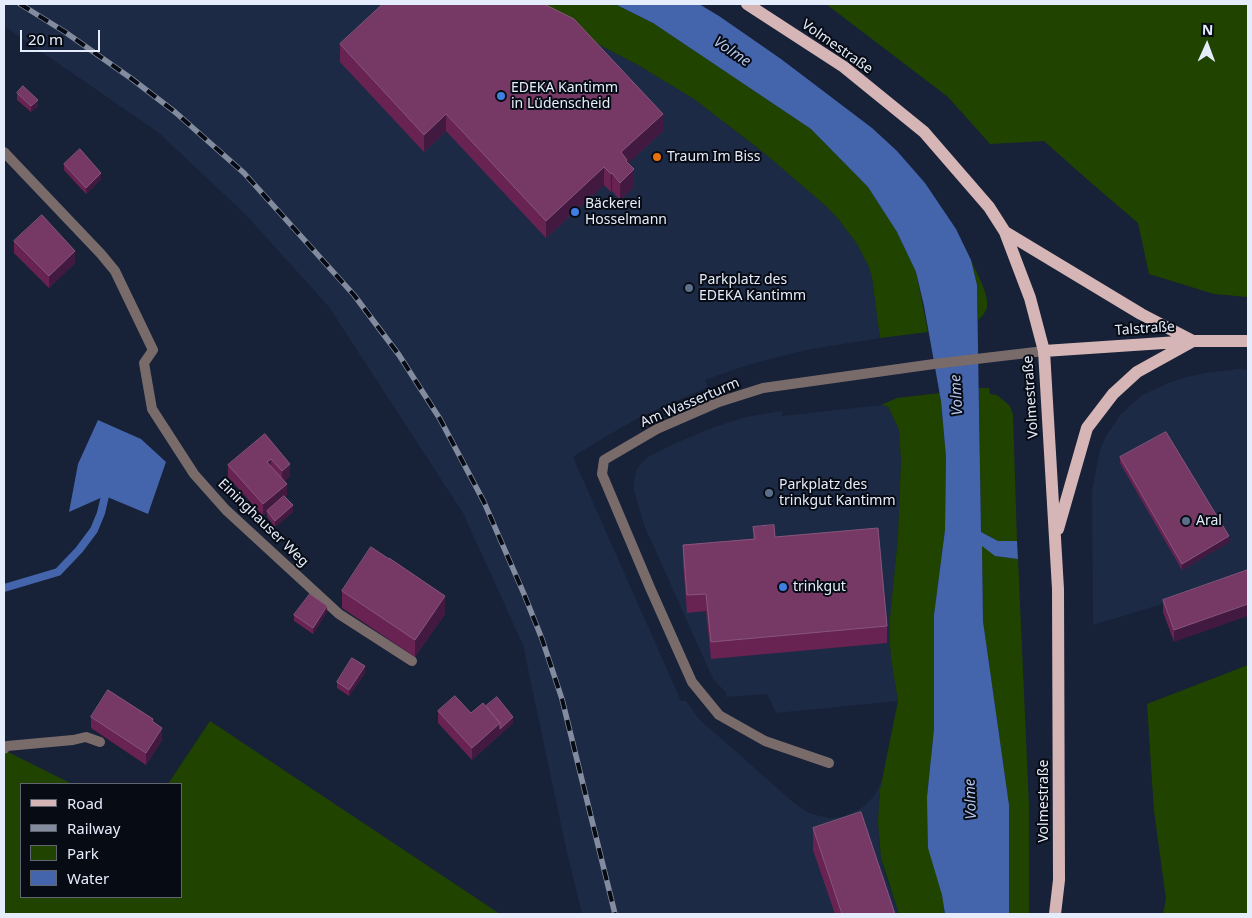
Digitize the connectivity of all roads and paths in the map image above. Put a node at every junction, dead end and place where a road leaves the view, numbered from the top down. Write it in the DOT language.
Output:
graph roads {
  1 [pos="747,4"];
  2 [pos="4,152"];
  3 [pos="1006,232"];
  4 [pos="1193,341"];
  5 [pos="1248,341"];
  6 [pos="1044,351"];
  7 [pos="1055,539"];
  8 [pos="412,661"];
  9 [pos="100,742"];
  10 [pos="4,749"];
  11 [pos="829,763"];
  12 [pos="1055,914"];
  1 -- 3 [label="main road, Volmestraße"];
  2 -- 8 [label="street, Eininghauser Weg"];
  3 -- 4 [label="main road"];
  3 -- 6 [label="main road, Volmestraße"];
  4 -- 5 [label="main road, Talstraße"];
  4 -- 6 [label="main road, Talstraße"];
  4 -- 7 [label="main road"];
  6 -- 7 [label="main road, Volmestraße"];
  6 -- 11 [label="street, Am Wasserturm"];
  7 -- 12 [label="main road, Volmestraße"];
  9 -- 10 [label="street"];
}
